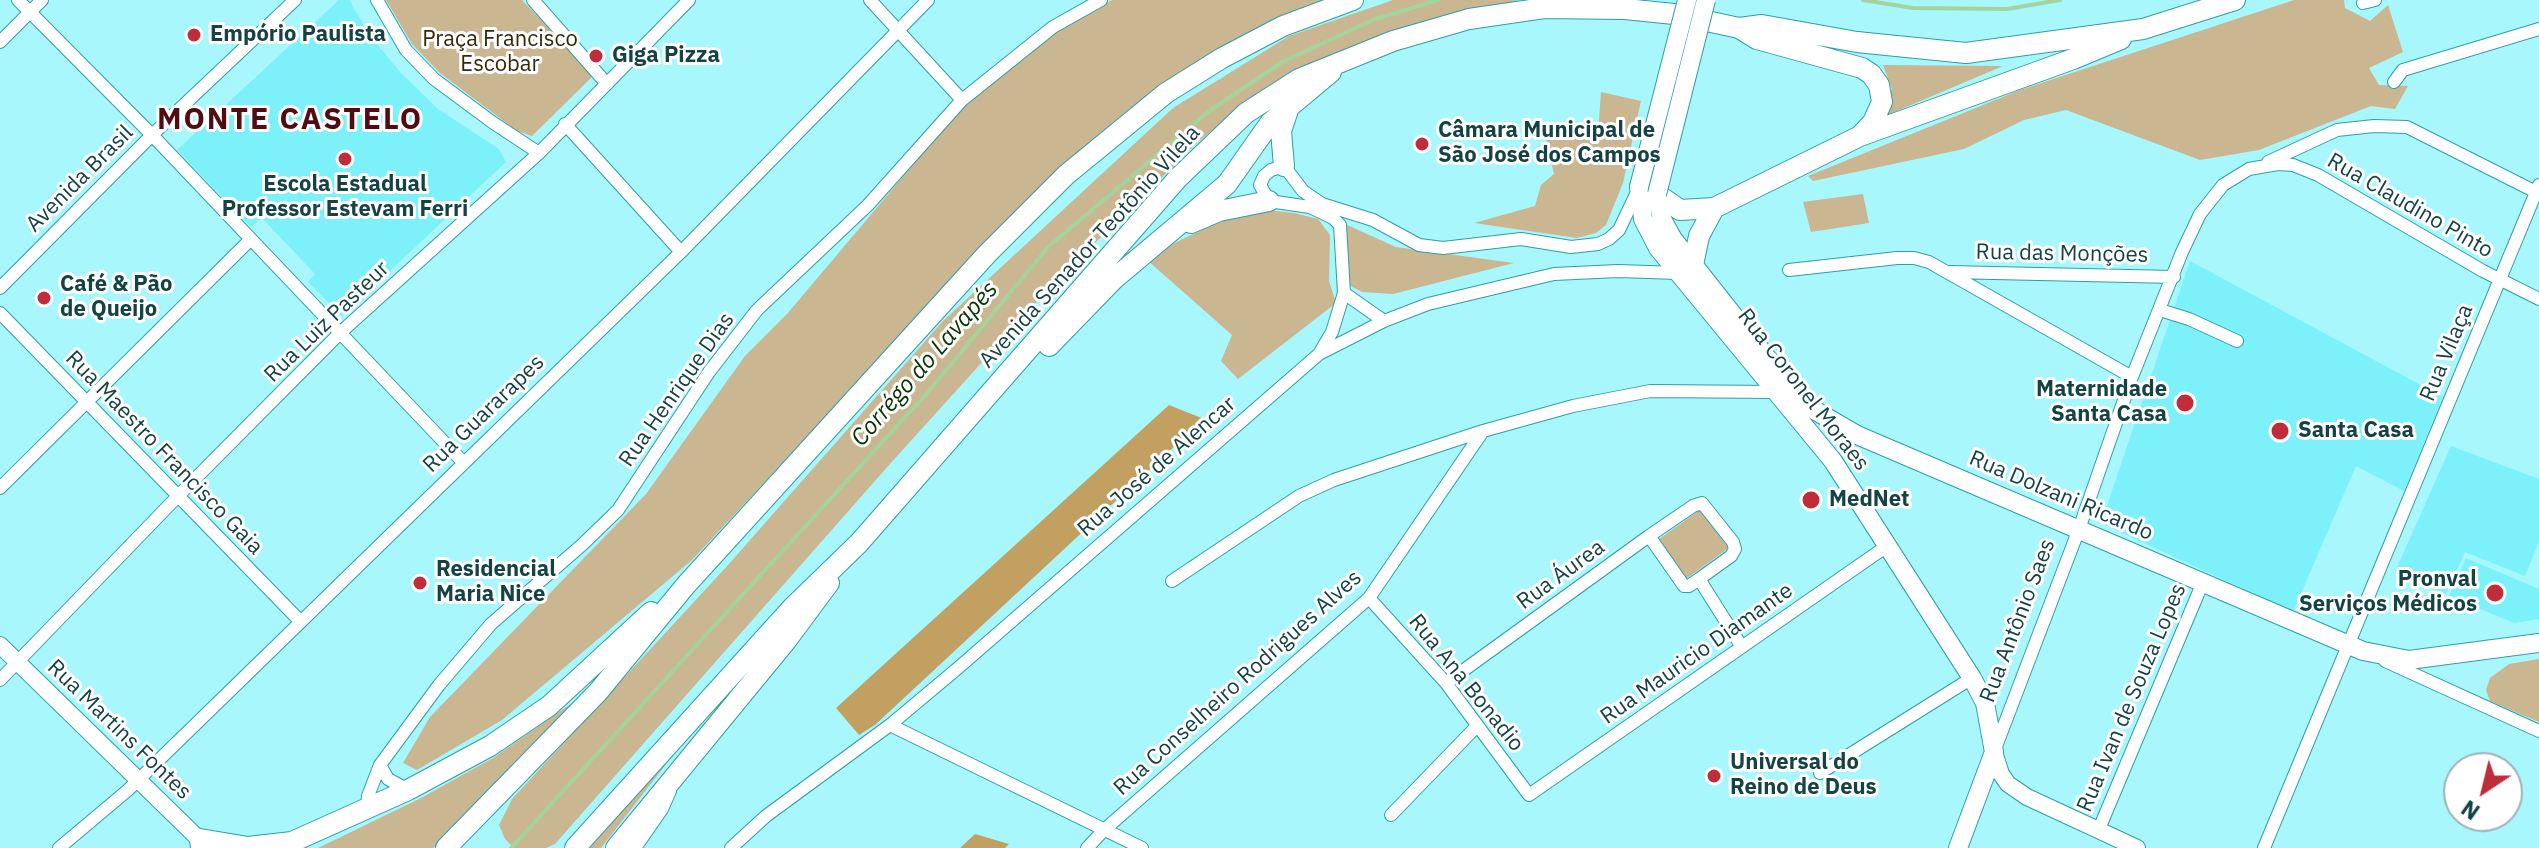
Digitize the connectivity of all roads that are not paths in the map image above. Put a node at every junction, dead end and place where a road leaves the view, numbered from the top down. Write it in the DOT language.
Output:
graph roads {
  1 [pos="18,0"];
  2 [pos="42,0"];
  3 [pos="295,0"];
  4 [pos="377,0"];
  5 [pos="533,0"];
  6 [pos="689,0"];
  7 [pos="870,0"];
  8 [pos="928,0"];
  9 [pos="1101,0"];
  10 [pos="1353,0"];
  11 [pos="1687,0"];
  12 [pos="1706,0"];
  13 [pos="2235,0"];
  14 [pos="30,12"];
  15 [pos="1739,28"];
  16 [pos="2143,29"];
  17 [pos="2539,29"];
  18 [pos="897,30"];
  19 [pos="0,42"];
  20 [pos="1348,57"];
  21 [pos="2394,82"];
  22 [pos="607,84"];
  23 [pos="962,100"];
  24 [pos="1289,107"];
  25 [pos="565,124"];
  26 [pos="152,135"];
  27 [pos="1860,136"];
  28 [pos="539,153"];
  29 [pos="1284,166"];
  30 [pos="2261,166"];
  31 [pos="2538,188"];
  32 [pos="1648,191"];
  33 [pos="1269,201"];
  34 [pos="1714,208"];
  35 [pos="1162,236"];
  36 [pos="251,239"];
  37 [pos="1571,247"];
  38 [pos="681,252"];
  39 [pos="1686,269"];
  40 [pos="1789,270"];
  41 [pos="1948,272"];
  42 [pos="1554,274"];
  43 [pos="2174,277"];
  44 [pos="2500,279"];
  45 [pos="0,288"];
  46 [pos="1344,293"];
  47 [pos="2539,299"];
  48 [pos="2160,310"];
  49 [pos="0,313"];
  50 [pos="1384,321"];
  51 [pos="340,333"];
  52 [pos="2237,341"];
  53 [pos="1319,354"];
  54 [pos="2132,377"];
  55 [pos="1003,379"];
  56 [pos="1776,392"];
  57 [pos="86,401"];
  58 [pos="1483,431"];
  59 [pos="1857,435"];
  60 [pos="1833,461"];
  61 [pos="463,462"];
  62 [pos="0,488"];
  63 [pos="178,496"];
  64 [pos="2079,529"];
  65 [pos="1649,536"];
  66 [pos="859,543"];
  67 [pos="1887,546"];
  68 [pos="1699,579"];
  69 [pos="1172,581"];
  70 [pos="2203,582"];
  71 [pos="686,585"];
  72 [pos="1369,598"];
  73 [pos="300,621"];
  74 [pos="2539,643"];
  75 [pos="0,645"];
  76 [pos="1742,647"];
  77 [pos="2355,648"];
  78 [pos="18,663"];
  79 [pos="1972,678"];
  80 [pos="0,680"];
  81 [pos="1446,683"];
  82 [pos="890,725"];
  83 [pos="1477,726"];
  84 [pos="2539,731"];
  85 [pos="1994,752"];
  86 [pos="380,765"];
  87 [pos="679,770"];
  88 [pos="1820,773"];
  89 [pos="138,779"];
  90 [pos="408,790"];
  91 [pos="1529,795"];
  92 [pos="367,808"];
  93 [pos="1391,815"];
  94 [pos="2099,829"];
  95 [pos="1104,830"];
  96 [pos="203,845"];
  97 [pos="268,847"];
  98 [pos="59,848"];
  99 [pos="446,848"];
  100 [pos="575,848"];
  101 [pos="616,848"];
  102 [pos="635,848"];
  103 [pos="731,848"];
  104 [pos="1087,848"];
  105 [pos="1142,848"];
  106 [pos="1958,848"];
  107 [pos="2137,848"];
  108 [pos="2264,848"];
  1 -- 14 [label="street"];
  2 -- 14 [label="street"];
  3 -- 26 [label="street, Avenida Brasil"];
  4 -- 28 [label="street"];
  5 -- 22 [label="street"];
  6 -- 22 [label="street, Rua Luiz Pasteur"];
  7 -- 18 [label="street"];
  8 -- 18 [label="street, Rua Guararapes"];
  9 -- 23 [label="street, Rua Henrique Dias"];
  10 -- 71 [label="highway"];
  11 -- 32 [label="main road, bridge"];
  12 -- 32 [label="main road, bridge"];
  13 -- 16 [label="highway, Avenida Senador Teotônio Vilela"];
  14 -- 19 [label="street"];
  14 -- 26 [label="street"];
  15 -- 16 [label="highway, Avenida Senador Teotônio Vilela"];
  15 -- 20 [label="highway, Avenida Senador Teotônio Vilela"];
  15 -- 27 [label="highway"];
  16 -- 27 [label="highway"];
  17 -- 21 [label="street"];
  18 -- 23 [label="street"];
  18 -- 38 [label="street, Rua Guararapes"];
  20 -- 24 [label="highway"];
  20 -- 55 [label="highway, Avenida Senador Teotônio Vilela"];
  22 -- 25 [label="street, Rua Luiz Pasteur"];
  23 -- 86 [label="street, Rua Henrique Dias"];
  24 -- 29 [label="highway"];
  24 -- 35 [label="highway"];
  25 -- 28 [label="street, Rua Luiz Pasteur"];
  25 -- 38 [label="street"];
  26 -- 36 [label="street"];
  26 -- 45 [label="street, Avenida Brasil"];
  27 -- 34 [label="highway"];
  28 -- 51 [label="street, Rua Luiz Pasteur"];
  29 -- 33 [label="street"];
  29 -- 37 [label="street"];
  30 -- 31 [label="street"];
  30 -- 43 [label="street, Rua Claudino Pinto"];
  30 -- 44 [label="street, Rua Claudino Pinto"];
  31 -- 44 [label="street, Rua Vilaça"];
  32 -- 34 [label="highway"];
  32 -- 37 [label="street"];
  32 -- 39 [label="main road, Rua Dolzani Ricardo"];
  33 -- 35 [label="highway"];
  33 -- 46 [label="street"];
  34 -- 39 [label="highway"];
  35 -- 55 [label="highway"];
  36 -- 51 [label="street"];
  36 -- 57 [label="street"];
  37 -- 42 [label="street"];
  38 -- 61 [label="street, Rua Guararapes"];
  39 -- 42 [label="street, Rua José de Alencar"];
  39 -- 56 [label="main road, Rua Coronel Moraes"];
  39 -- 59 [label="main road, Rua Dolzani Ricardo"];
  40 -- 41 [label="street, Rua das Monções"];
  41 -- 43 [label="street, Rua das Monções"];
  41 -- 54 [label="street, Rua das Monções"];
  42 -- 50 [label="street, Rua José de Alencar"];
  43 -- 48 [label="street, Rua Antônio Saes"];
  44 -- 47 [label="street, Rua Claudino Pinto"];
  44 -- 77 [label="street, Rua Vilaça"];
  46 -- 50 [label="street"];
  46 -- 53 [label="street"];
  48 -- 52 [label="street"];
  48 -- 54 [label="street, Rua Antônio Saes"];
  49 -- 57 [label="street, Rua Maestro Francisco Gaia"];
  50 -- 53 [label="street, Rua José de Alencar"];
  51 -- 61 [label="street"];
  51 -- 63 [label="street, Rua Luiz Pasteur"];
  53 -- 82 [label="street, Rua José de Alencar"];
  54 -- 64 [label="street, Rua Antônio Saes"];
  55 -- 66 [label="highway, Avenida Senador Teotônio Vilela"];
  56 -- 58 [label="street"];
  56 -- 60 [label="main road, Rua Coronel Moraes"];
  57 -- 62 [label="street"];
  57 -- 63 [label="street, Rua Maestro Francisco Gaia"];
  58 -- 69 [label="street"];
  58 -- 72 [label="street, Rua Conselheiro Rodrigues Alves"];
  59 -- 60 [label="main road"];
  59 -- 64 [label="main road, Rua Dolzani Ricardo"];
  60 -- 67 [label="main road, Rua Coronel Moraes"];
  61 -- 73 [label="street, Rua Guararapes"];
  63 -- 73 [label="street, Rua Maestro Francisco Gaia"];
  63 -- 78 [label="street, Rua Luiz Pasteur"];
  64 -- 70 [label="main road, Rua Dolzani Ricardo"];
  64 -- 85 [label="street, Rua Antônio Saes"];
  65 -- 68 [label="street"];
  65 -- 68 [label="street, Rua Áurea"];
  65 -- 81 [label="street, Rua Áurea"];
  66 -- 87 [label="highway"];
  66 -- 100 [label="highway, Avenida Senador Teotônio Vilela"];
  67 -- 76 [label="street, Rua Mauricio Diamante"];
  67 -- 79 [label="main road, Rua Coronel Moraes"];
  68 -- 76 [label="street"];
  70 -- 77 [label="main road, Rua Dolzani Ricardo"];
  70 -- 94 [label="street, Rua Ivan de Souza Lopes"];
  71 -- 90 [label="highway"];
  71 -- 99 [label="highway"];
  72 -- 81 [label="street, Rua Ana Bonadio"];
  72 -- 95 [label="street, Rua Conselheiro Rodrigues Alves"];
  73 -- 89 [label="street, Rua Guararapes"];
  74 -- 77 [label="main road"];
  75 -- 78 [label="street, Rua Martins Fontes"];
  76 -- 91 [label="street, Rua Mauricio Diamante"];
  77 -- 84 [label="street, Rua Dolzani Ricardo"];
  77 -- 108 [label="street, Rua Vilaça"];
  78 -- 80 [label="street, Rua Luiz Pasteur"];
  78 -- 89 [label="street, Rua Martins Fontes"];
  79 -- 85 [label="main road, Rua Coronel Moraes"];
  79 -- 88 [label="street"];
  81 -- 83 [label="street, Rua Ana Bonadio"];
  82 -- 95 [label="street"];
  82 -- 103 [label="street, Rua José de Alencar"];
  83 -- 91 [label="street, Rua Ana Bonadio"];
  83 -- 93 [label="street"];
  85 -- 94 [label="street"];
  85 -- 106 [label="main road, Rua Antônio Saes"];
  86 -- 90 [label="street"];
  86 -- 92 [label="street, Rua Henrique Dias"];
  87 -- 101 [label="highway"];
  87 -- 102 [label="street"];
  89 -- 96 [label="street, Rua Martins Fontes"];
  89 -- 98 [label="street, Rua Guararapes"];
  90 -- 92 [label="highway"];
  92 -- 97 [label="highway"];
  94 -- 107 [label="street"];
  95 -- 104 [label="street, Rua Conselheiro Rodrigues Alves"];
  95 -- 105 [label="street"];
  96 -- 97 [label="highway"];
}
